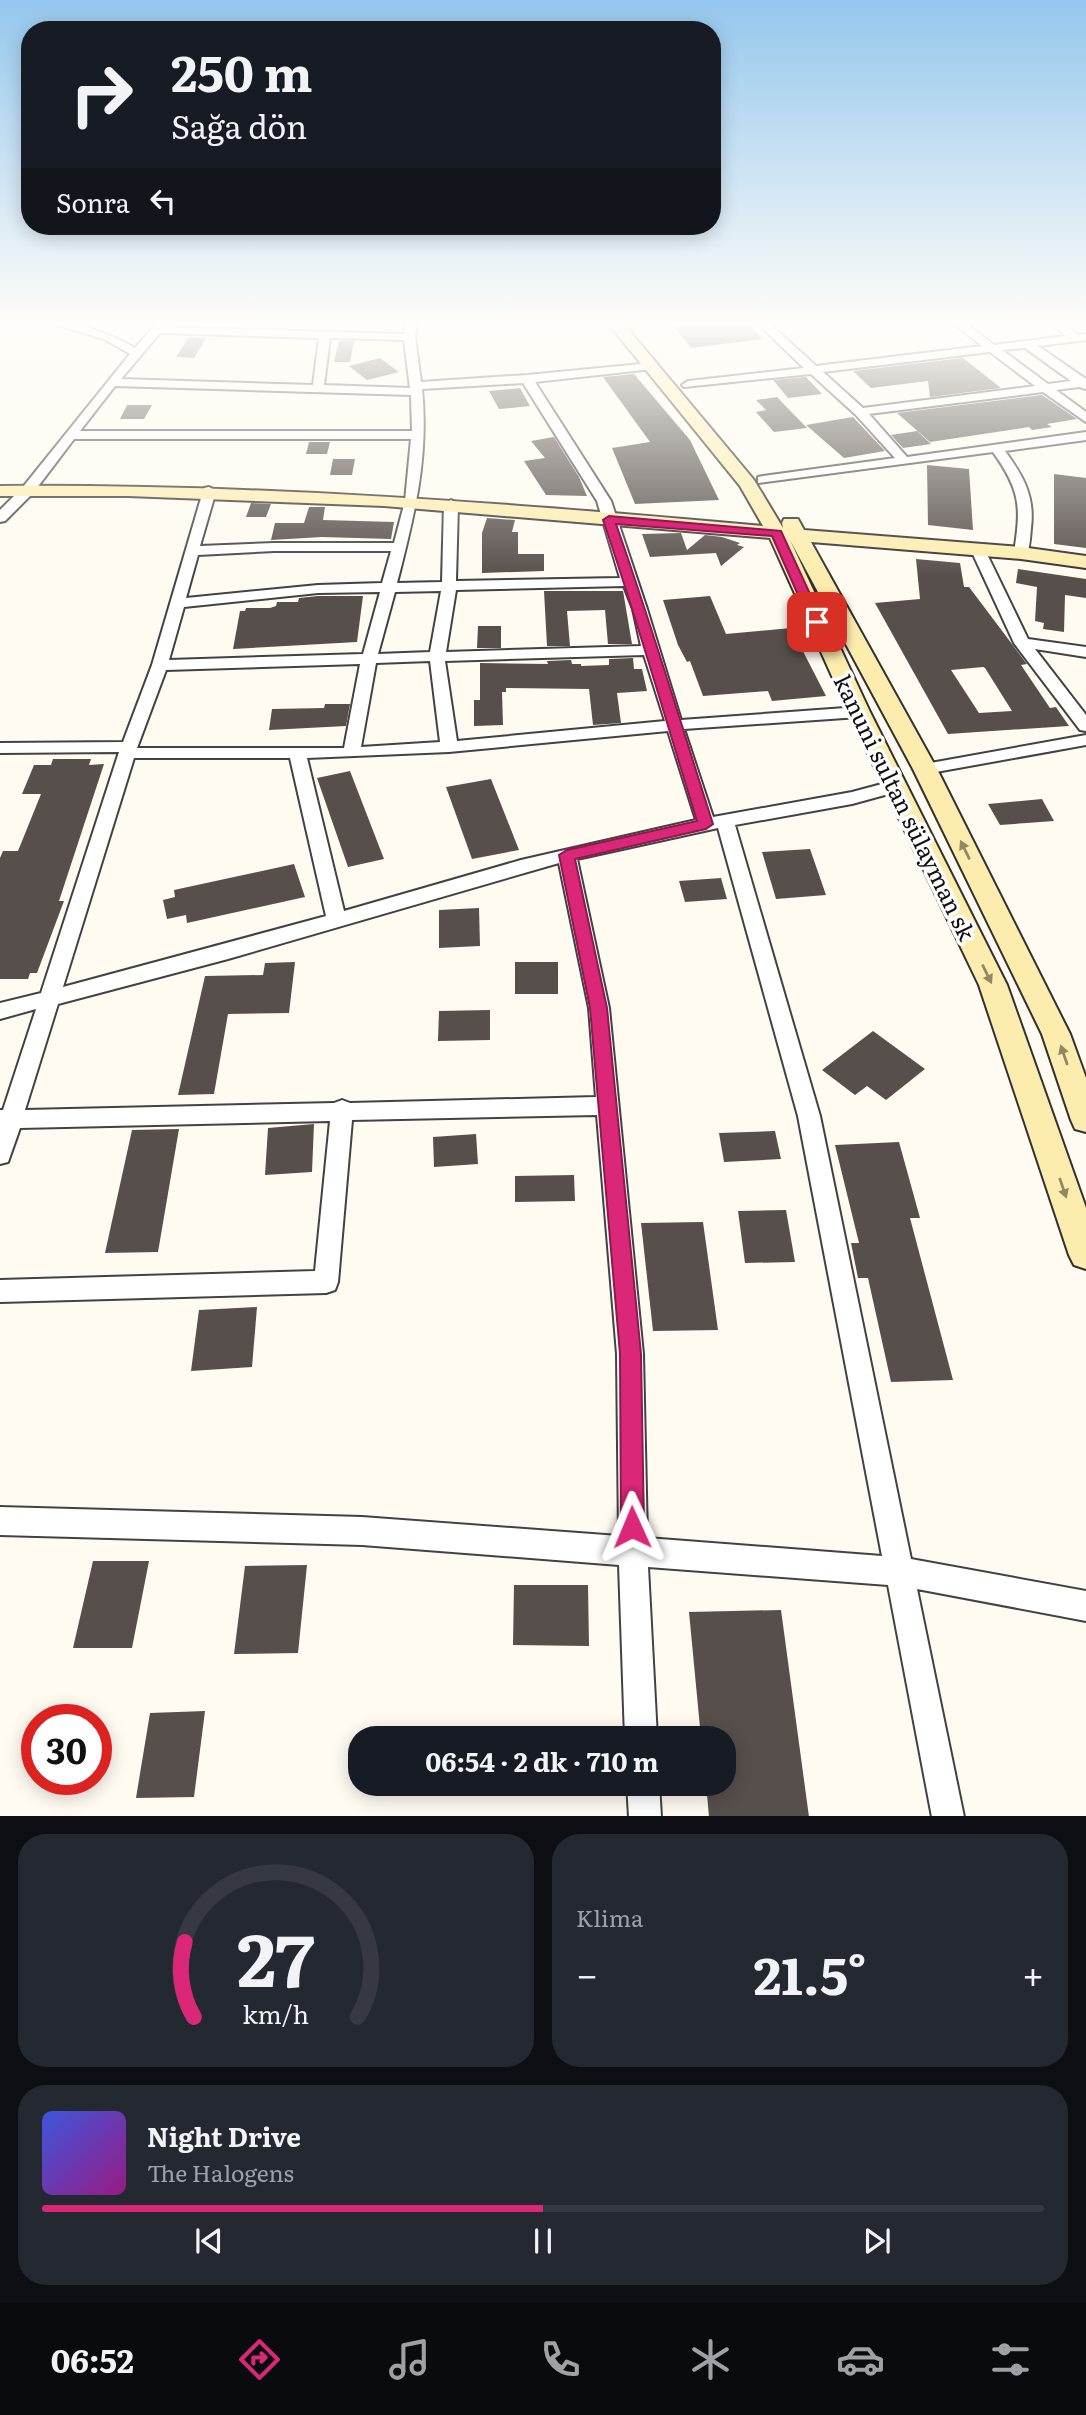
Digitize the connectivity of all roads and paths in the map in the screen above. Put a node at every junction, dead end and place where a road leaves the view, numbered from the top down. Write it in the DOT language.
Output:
graph roads {
  1 [pos="92,408"];
  2 [pos="416,408"];
  3 [pos="545,408"];
  4 [pos="686,408"];
  5 [pos="706,408"];
  6 [pos="855,408"];
  7 [pos="892,408"];
  8 [pos="860,412"];
  9 [pos="71,435"];
  10 [pos="418,435"];
  11 [pos="1086,436"];
  12 [pos="998,450"];
  13 [pos="905,462"];
  14 [pos="764,480"];
  15 [pos="28,490"];
  16 [pos="0,491"];
  17 [pos="209,491"];
  18 [pos="412,501"];
  19 [pos="451,504"];
  20 [pos="0,519"];
  21 [pos="609,520"];
  22 [pos="788,534"];
  23 [pos="400,547"];
  24 [pos="978,550"];
  25 [pos="192,551"];
  26 [pos="1021,553"];
  27 [pos="1086,562"];
  28 [pos="629,582"];
  29 [pos="449,586"];
  30 [pos="389,588"];
  31 [pos="177,603"];
  32 [pos="1022,643"];
  33 [pos="650,650"];
  34 [pos="1086,652"];
  35 [pos="437,657"];
  36 [pos="369,659"];
  37 [pos="160,665"];
  38 [pos="859,712"];
  39 [pos="674,724"];
  40 [pos="1086,726"];
  41 [pos="1086,740"];
  42 [pos="449,747"];
  43 [pos="0,748"];
  44 [pos="128,750"];
  45 [pos="351,753"];
  46 [pos="297,754"];
  47 [pos="925,769"];
  48 [pos="897,786"];
  49 [pos="715,822"];
  50 [pos="567,855"];
  51 [pos="337,921"];
  52 [pos="49,999"];
  53 [pos="0,1011"];
  54 [pos="608,1106"];
  55 [pos="342,1109"];
  56 [pos="6,1118"];
  57 [pos="1086,1120"];
  58 [pos="0,1155"];
  59 [pos="1086,1255"];
  60 [pos="0,1291"];
  61 [pos="0,1521"];
  62 [pos="633,1552"];
  63 [pos="901,1572"];
  64 [pos="1086,1606"];
  65 [pos="640,1726"];
  66 [pos="644,1796"];
  67 [pos="645,1816"];
  68 [pos="948,1816"];
  1 -- 9 [label="street"];
  2 -- 10 [label="street"];
  3 -- 21 [label="street"];
  4 -- 22 [label="main road, kanuni sultan sülayman sk"];
  5 -- 14 [label="main road"];
  6 -- 8 [label="street"];
  7 -- 8 [label="street"];
  8 -- 13 [label="street"];
  9 -- 10 [label="street"];
  9 -- 15 [label="street"];
  10 -- 18 [label="street"];
  11 -- 12 [label="street"];
  12 -- 13 [label="street"];
  12 -- 26 [label="street"];
  13 -- 14 [label="street"];
  14 -- 22 [label="main road"];
  15 -- 16 [label="main road"];
  15 -- 17 [label="main road"];
  15 -- 20 [label="street"];
  17 -- 18 [label="main road"];
  17 -- 25 [label="street"];
  18 -- 19 [label="main road"];
  18 -- 23 [label="street"];
  19 -- 21 [label="main road"];
  19 -- 29 [label="street"];
  21 -- 22 [label="main road"];
  21 -- 28 [label="street"];
  22 -- 24 [label="main road"];
  22 -- 38 [label="main road, kanuni sultan sülayman sk"];
  22 -- 47 [label="main road"];
  23 -- 25 [label="street"];
  23 -- 30 [label="street"];
  24 -- 26 [label="main road"];
  24 -- 32 [label="street"];
  25 -- 31 [label="street"];
  26 -- 27 [label="main road"];
  28 -- 29 [label="street"];
  28 -- 33 [label="street"];
  29 -- 30 [label="street"];
  29 -- 35 [label="street"];
  30 -- 31 [label="street"];
  30 -- 36 [label="street"];
  31 -- 37 [label="street"];
  32 -- 34 [label="street"];
  32 -- 40 [label="street"];
  33 -- 35 [label="street"];
  33 -- 39 [label="street"];
  35 -- 36 [label="street"];
  35 -- 42 [label="street"];
  36 -- 37 [label="street"];
  36 -- 45 [label="street"];
  37 -- 44 [label="street"];
  38 -- 39 [label="street"];
  38 -- 48 [label="main road, kanuni sultan sülayman sk"];
  39 -- 42 [label="street"];
  39 -- 49 [label="street"];
  41 -- 47 [label="street"];
  42 -- 45 [label="street"];
  43 -- 44 [label="street"];
  44 -- 46 [label="street"];
  44 -- 52 [label="street"];
  45 -- 46 [label="street"];
  46 -- 51 [label="street"];
  57 -- 47 [label="main road, one-way"];
  48 -- 49 [label="street"];
  48 -- 59 [label="main road, kanuni sultan sülayman sk, one-way"];
  49 -- 50 [label="street"];
  49 -- 63 [label="street"];
  50 -- 51 [label="street"];
  50 -- 54 [label="street"];
  51 -- 52 [label="street"];
  52 -- 53 [label="street"];
  52 -- 56 [label="street"];
  54 -- 55 [label="street"];
  54 -- 62 [label="street"];
  55 -- 56 [label="street"];
  55 -- 60 [label="street"];
  56 -- 58 [label="street"];
  61 -- 62 [label="street"];
  62 -- 63 [label="street"];
  62 -- 65 [label="street"];
  63 -- 64 [label="street"];
  63 -- 68 [label="street"];
  66 -- 67 [label="street"];
}
